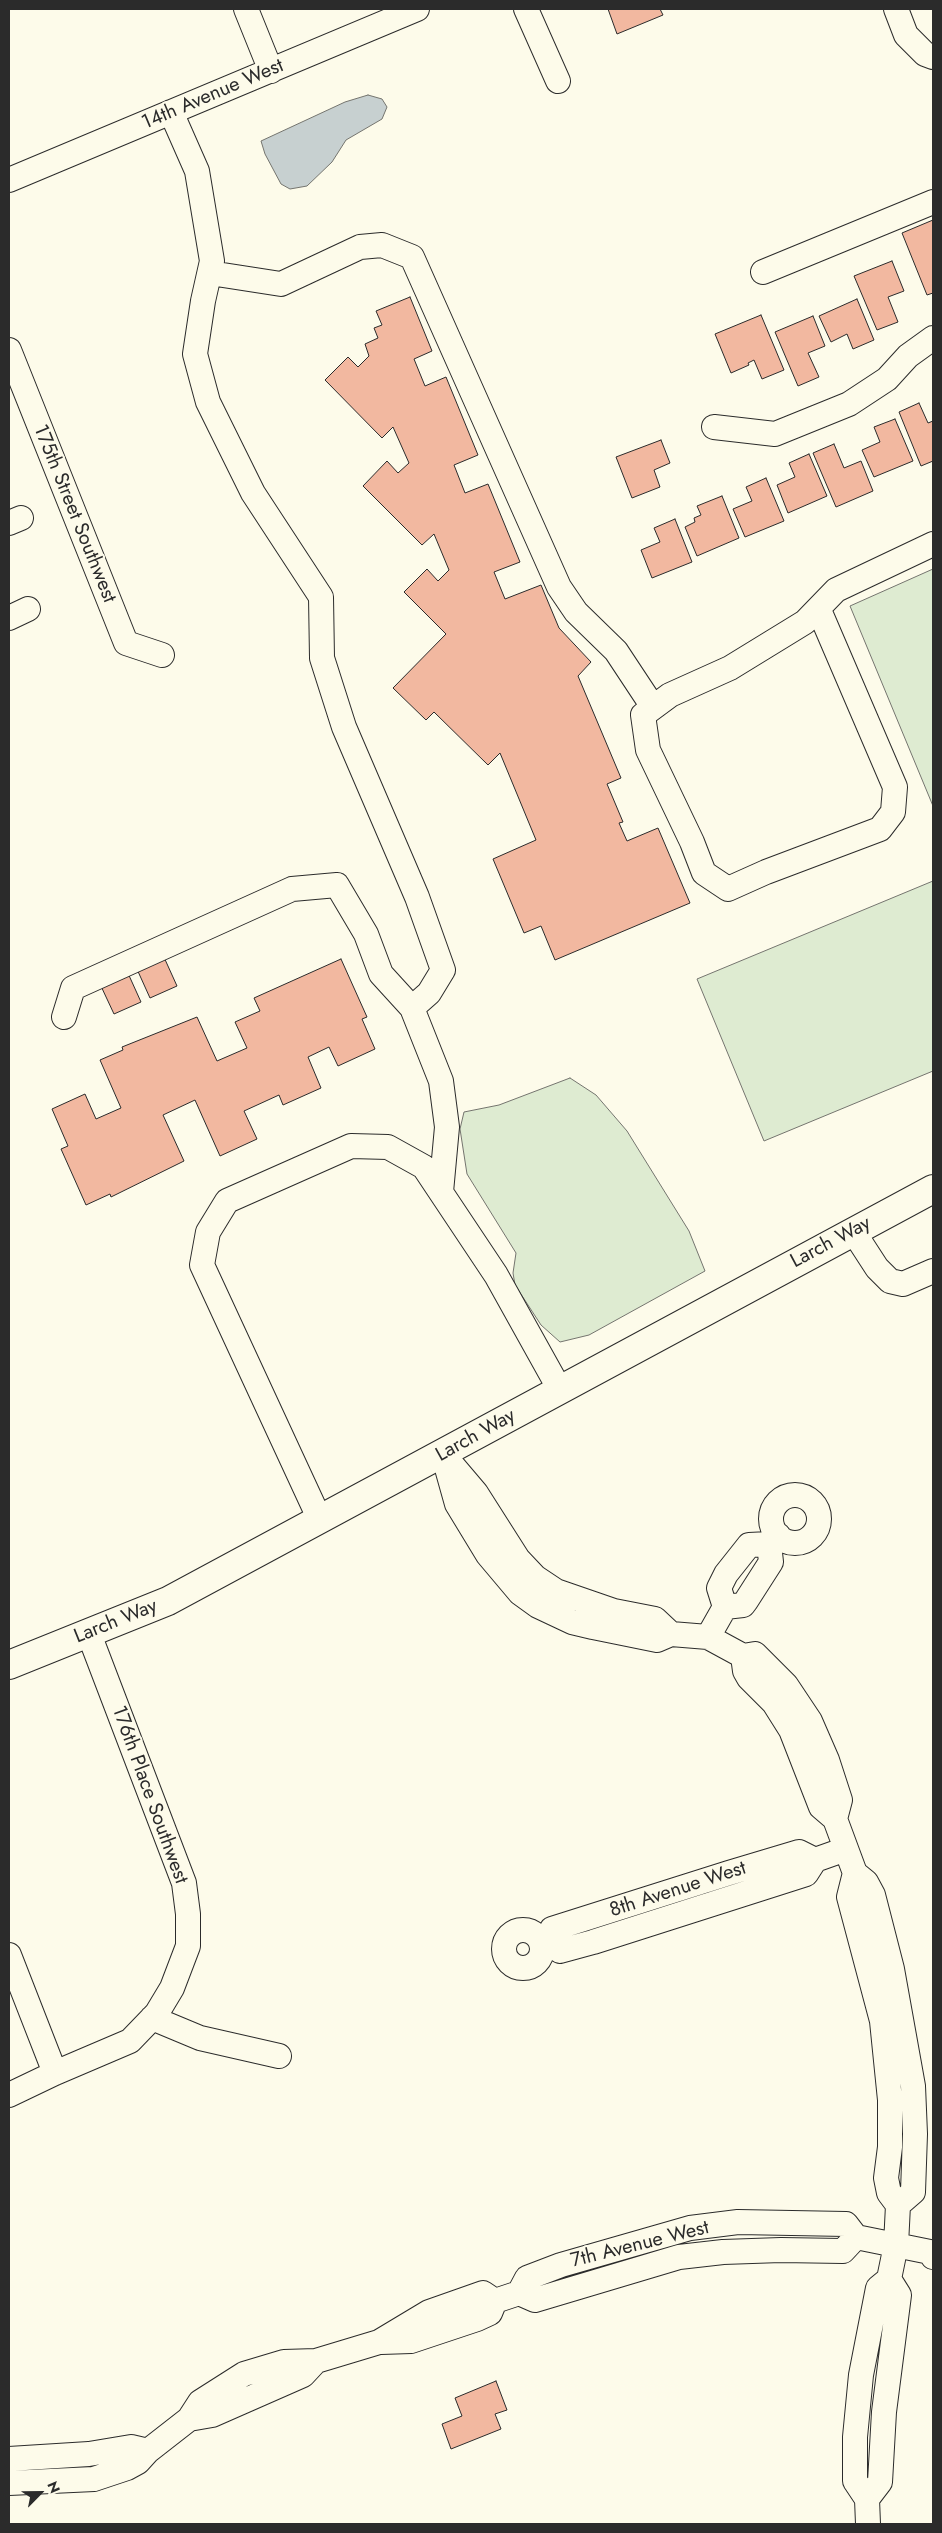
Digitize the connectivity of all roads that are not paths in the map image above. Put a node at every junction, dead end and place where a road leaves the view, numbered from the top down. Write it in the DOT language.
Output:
graph roads {
  1 [pos="246,9"];
  2 [pos="417,9"];
  3 [pos="526,9"];
  4 [pos="896,9"];
  5 [pos="933,57"];
  6 [pos="271,70"];
  7 [pos="558,81"];
  8 [pos="171,112"];
  9 [pos="9,180"];
  10 [pos="933,202"];
  11 [pos="763,272"];
  12 [pos="210,273"];
  13 [pos="933,338"];
  14 [pos="9,350"];
  15 [pos="714,427"];
  16 [pos="933,544"];
  17 [pos="819,610"];
  18 [pos="162,655"];
  19 [pos="653,708"];
  20 [pos="412,1008"];
  21 [pos="64,1018"];
  22 [pos="933,1188"];
  23 [pos="441,1192"];
  24 [pos="853,1231"];
  25 [pos="933,1271"];
  26 [pos="560,1390"];
  27 [pos="443,1454"];
  28 [pos="320,1520"];
  29 [pos="725,1607"];
  30 [pos="89,1634"];
  31 [pos="708,1638"];
  32 [pos="9,1665"];
  33 [pos="846,1849"];
  34 [pos="545,1942"];
  35 [pos="9,1955"];
  36 [pos="152,2018"];
  37 [pos="279,2056"];
  38 [pos="55,2072"];
  39 [pos="9,2095"];
  40 [pos="896,2245"];
  41 [pos="932,2253"];
  42 [pos="148,2451"];
  43 [pos="9,2459"];
  44 [pos="9,2483"];
  45 [pos="868,2524"];
  1 -- 6 [label="street"];
  2 -- 6 [label="street, 14th Avenue West"];
  3 -- 7 [label="street"];
  4 -- 5 [label="street"];
  6 -- 8 [label="street, 14th Avenue West"];
  8 -- 9 [label="street, 14th Avenue West"];
  8 -- 12 [label="street"];
  10 -- 11 [label="street"];
  12 -- 19 [label="street"];
  12 -- 20 [label="street"];
  13 -- 15 [label="street"];
  14 -- 18 [label="street, 175th Street Southwest"];
  16 -- 17 [label="street"];
  17 -- 19 [label="street"];
  17 -- 19 [label="street"];
  20 -- 21 [label="street"];
  20 -- 23 [label="street"];
  22 -- 24 [label="main road, Larch Way"];
  23 -- 26 [label="street"];
  23 -- 28 [label="street"];
  24 -- 25 [label="street"];
  24 -- 26 [label="main road, Larch Way"];
  26 -- 27 [label="main road, Larch Way"];
  27 -- 28 [label="main road, Larch Way"];
  27 -- 31 [label="street"];
  28 -- 30 [label="main road, Larch Way"];
  29 -- 29 [label="street"];
  29 -- 31 [label="street"];
  30 -- 32 [label="main road, Larch Way"];
  30 -- 36 [label="street, 176th Place Southwest"];
  31 -- 33 [label="street"];
  33 -- 34 [label="street, 8th Avenue West"];
  33 -- 40 [label="street"];
  35 -- 38 [label="street"];
  36 -- 37 [label="street"];
  36 -- 38 [label="street, 176th Place Southwest"];
  38 -- 39 [label="street, 176th Place Southwest"];
  40 -- 41 [label="street, 7th Avenue West"];
  40 -- 42 [label="street, 7th Avenue West"];
  40 -- 45 [label="street"];
  42 -- 43 [label="street"];
  42 -- 44 [label="street, 7th Avenue West"];
}
